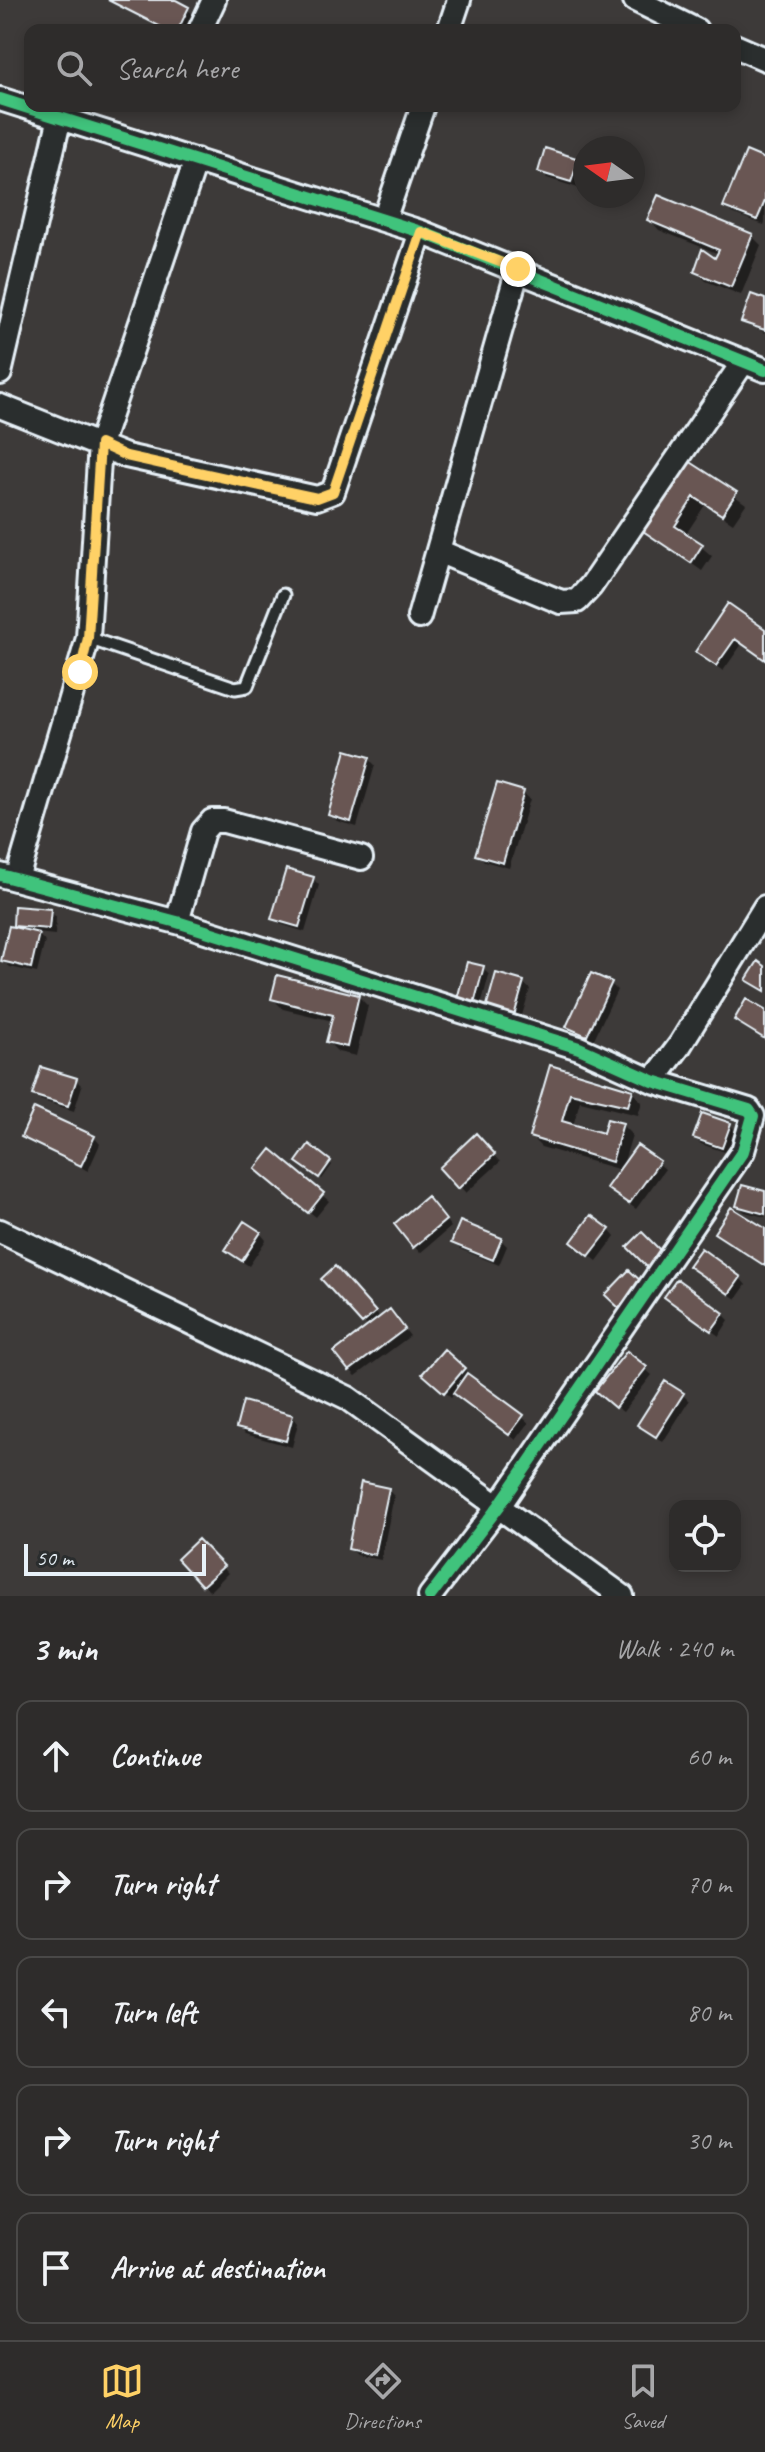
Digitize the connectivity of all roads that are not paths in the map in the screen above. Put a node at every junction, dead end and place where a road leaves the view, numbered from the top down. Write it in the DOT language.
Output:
graph roads {
  1 [pos="214,0"];
  2 [pos="459,0"];
  3 [pos="645,2"];
  4 [pos="203,24"];
  5 [pos="451,24"];
  6 [pos="685,24"];
  7 [pos="741,49"];
  8 [pos="765,59"];
  9 [pos="0,99"];
  10 [pos="24,106"];
  11 [pos="43,112"];
  12 [pos="421,112"];
  13 [pos="60,117"];
  14 [pos="196,160"];
  15 [pos="384,220"];
  16 [pos="421,232"];
  17 [pos="518,269"];
  18 [pos="744,361"];
  19 [pos="765,370"];
  20 [pos="0,373"];
  21 [pos="0,406"];
  22 [pos="100,444"];
  23 [pos="438,551"];
  24 [pos="283,595"];
  25 [pos="419,617"];
  26 [pos="88,638"];
  27 [pos="361,858"];
  28 [pos="9,877"];
  29 [pos="765,907"];
  30 [pos="177,922"];
  31 [pos="653,1081"];
  32 [pos="0,1231"];
  33 [pos="499,1506"];
  34 [pos="430,1596"];
  35 [pos="622,1596"];
  1 -- 4 [label="street"];
  2 -- 5 [label="street"];
  3 -- 6 [label="street"];
  7 -- 8 [label="street"];
  9 -- 10 [label="street"];
  11 -- 13 [label="street"];
  12 -- 15 [label="street"];
  13 -- 14 [label="street"];
  13 -- 20 [label="street"];
  14 -- 15 [label="street"];
  14 -- 22 [label="street"];
  15 -- 16 [label="street"];
  16 -- 17 [label="street"];
  16 -- 22 [label="street"];
  17 -- 18 [label="street"];
  17 -- 23 [label="street"];
  18 -- 19 [label="street"];
  18 -- 23 [label="street"];
  21 -- 22 [label="street"];
  22 -- 26 [label="street"];
  23 -- 25 [label="street"];
  24 -- 26 [label="lane"];
  26 -- 28 [label="street"];
  27 -- 30 [label="street"];
  28 -- 30 [label="street"];
  29 -- 31 [label="street"];
  30 -- 31 [label="street"];
  31 -- 33 [label="street"];
  32 -- 33 [label="street"];
  33 -- 34 [label="street"];
  33 -- 35 [label="street"];
}
